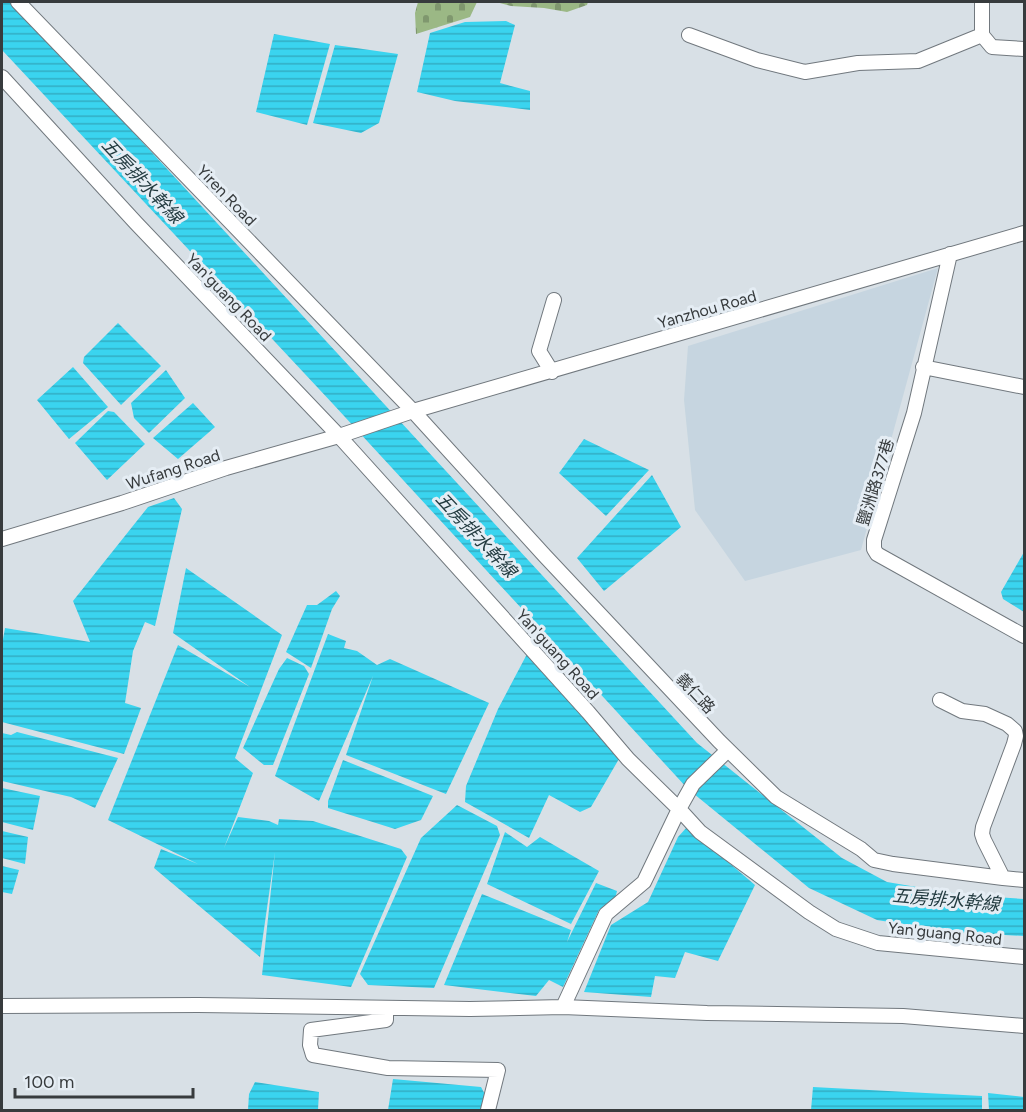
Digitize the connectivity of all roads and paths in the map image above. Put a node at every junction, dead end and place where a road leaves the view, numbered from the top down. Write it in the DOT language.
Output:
graph roads {
  1 [pos="18,2"];
  2 [pos="981,2"];
  3 [pos="689,35"];
  4 [pos="982,35"];
  5 [pos="1024,49"];
  6 [pos="2,79"];
  7 [pos="1024,233"];
  8 [pos="950,254"];
  9 [pos="555,300"];
  10 [pos="923,367"];
  11 [pos="552,372"];
  12 [pos="1024,387"];
  13 [pos="413,411"];
  14 [pos="355,431"];
  15 [pos="339,436"];
  16 [pos="2,539"];
  17 [pos="1024,636"];
  18 [pos="939,700"];
  19 [pos="725,754"];
  20 [pos="679,809"];
  21 [pos="1003,879"];
  22 [pos="1024,880"];
  23 [pos="1024,957"];
  24 [pos="2,1006"];
  25 [pos="563,1007"];
  26 [pos="386,1008"];
  27 [pos="1024,1026"];
  28 [pos="489,1110"];
  1 -- 13 [label="street, Yiren Road"];
  2 -- 4 [label="street"];
  3 -- 4 [label="street"];
  4 -- 5 [label="street"];
  6 -- 15 [label="street, Yan'guang Road"];
  7 -- 8 [label="street, Yanzhou Road"];
  8 -- 10 [label="street, 鹽洲路377巷"];
  8 -- 11 [label="street, Yanzhou Road"];
  9 -- 11 [label="street"];
  10 -- 12 [label="street"];
  10 -- 17 [label="street, 鹽洲路377巷"];
  11 -- 13 [label="street, Yanzhou Road"];
  13 -- 14 [label="street, Yanzhou Road"];
  13 -- 19 [label="street, 義仁路"];
  14 -- 15 [label="street, Wufang Road"];
  15 -- 16 [label="street, Wufang Road"];
  15 -- 20 [label="street, Yan'guang Road"];
  18 -- 21 [label="street"];
  19 -- 20 [label="street"];
  19 -- 21 [label="street, 義仁路"];
  20 -- 23 [label="street, Yan'guang Road"];
  20 -- 25 [label="street"];
  21 -- 22 [label="street, 義仁路"];
  24 -- 26 [label="street"];
  25 -- 26 [label="street"];
  25 -- 27 [label="street"];
  26 -- 28 [label="street"];
}
